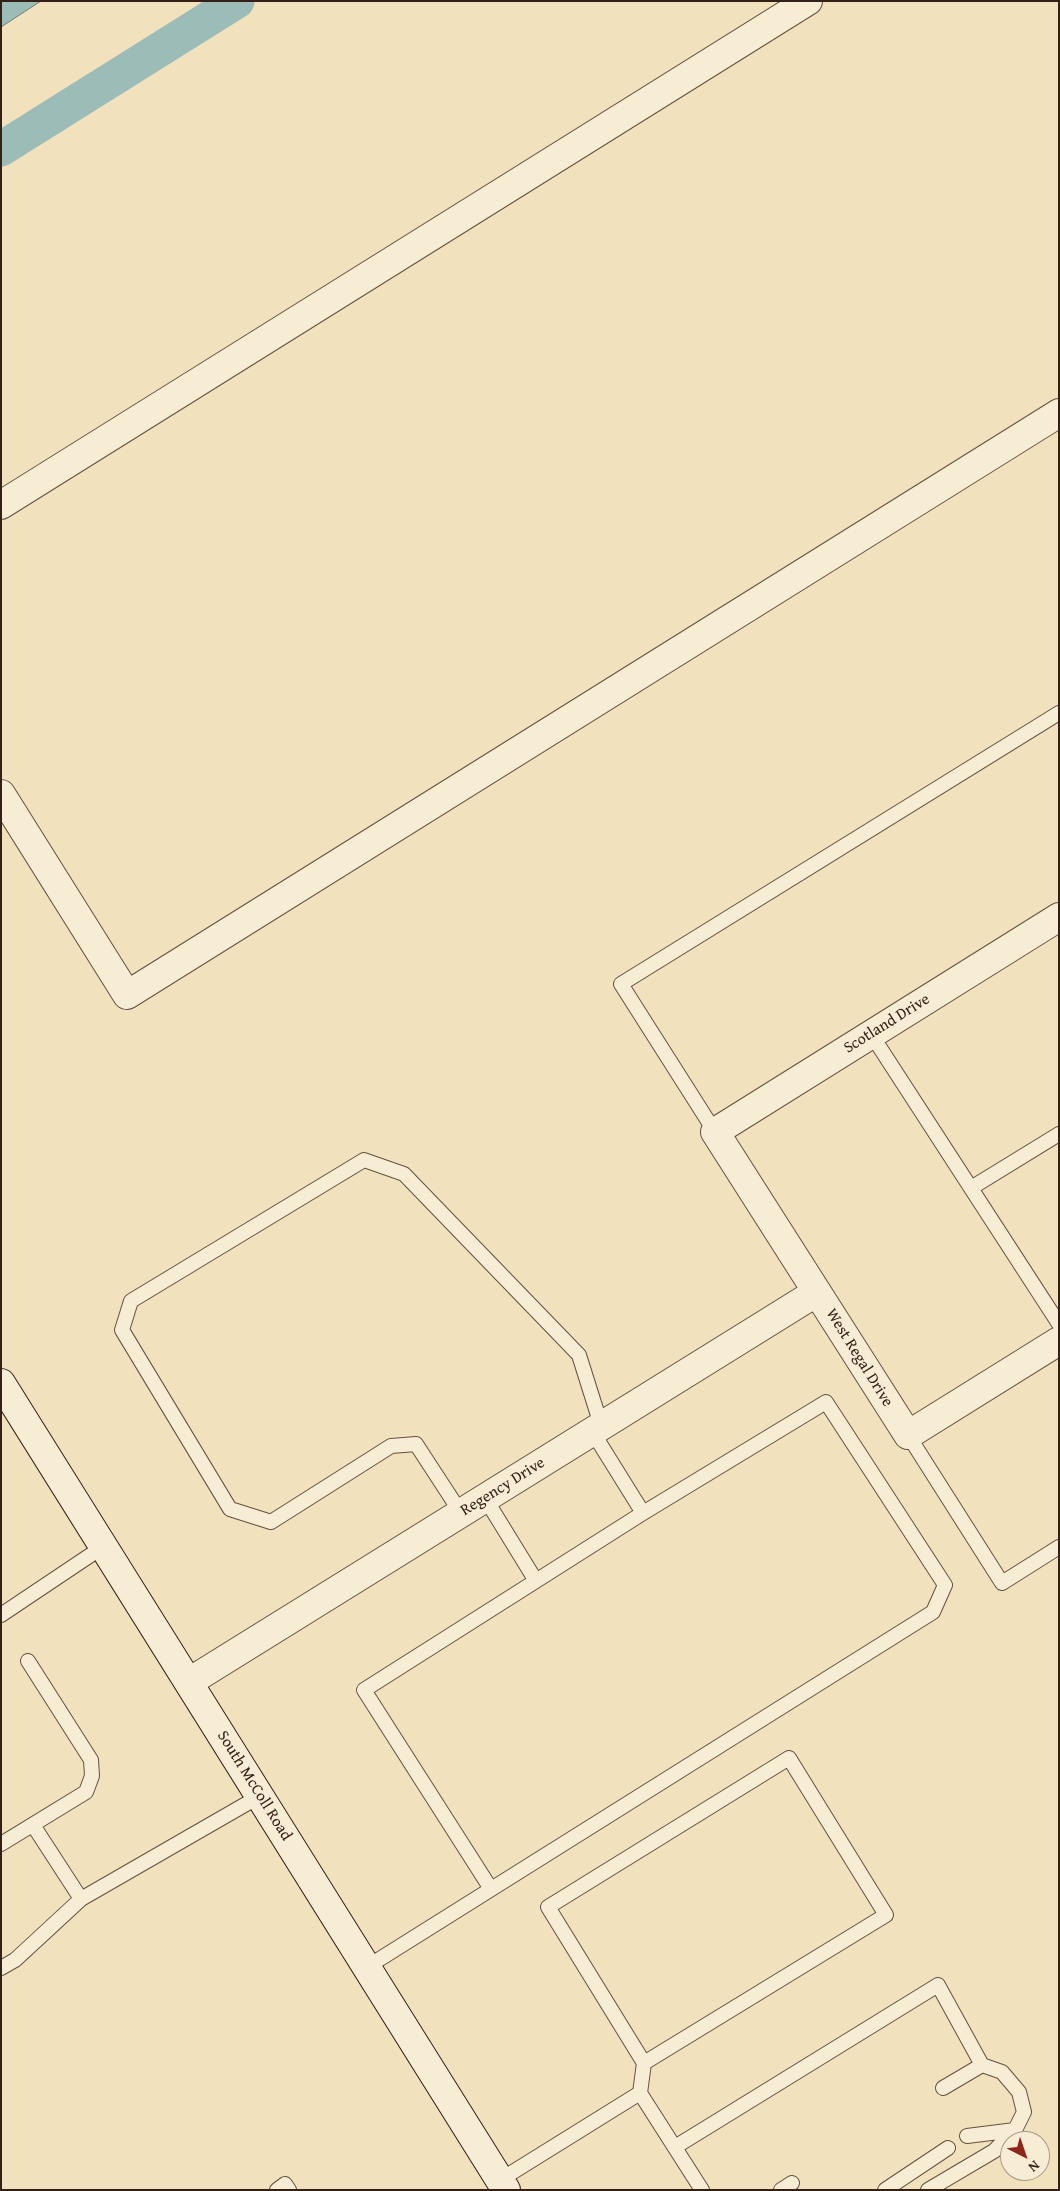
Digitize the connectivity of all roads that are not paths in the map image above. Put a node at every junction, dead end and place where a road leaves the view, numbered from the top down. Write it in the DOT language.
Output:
graph roads {
  1 [pos="808,1"];
  2 [pos="1059,413"];
  3 [pos="1,505"];
  4 [pos="1059,713"];
  5 [pos="1,794"];
  6 [pos="1059,917"];
  7 [pos="871,1034"];
  8 [pos="715,1132"];
  9 [pos="1059,1134"];
  10 [pos="971,1188"];
  11 [pos="817,1292"];
  12 [pos="1059,1324"];
  13 [pos="1059,1341"];
  14 [pos="1,1383"];
  15 [pos="597,1428"];
  16 [pos="908,1435"];
  17 [pos="485,1498"];
  18 [pos="461,1513"];
  19 [pos="643,1513"];
  20 [pos="104,1546"];
  21 [pos="1059,1548"];
  22 [pos="536,1581"];
  23 [pos="1,1615"];
  24 [pos="28,1661"];
  25 [pos="189,1682"];
  26 [pos="260,1796"];
  27 [pos="33,1825"];
  28 [pos="1,1844"];
  29 [pos="492,1889"];
  30 [pos="81,1899"];
  31 [pos="367,1967"];
  32 [pos="1,1968"];
  33 [pos="644,2063"];
  34 [pos="982,2065"];
  35 [pos="943,2088"];
  36 [pos="640,2093"];
  37 [pos="1015,2130"];
  38 [pos="967,2136"];
  39 [pos="675,2148"];
  40 [pos="948,2148"];
  41 [pos="503,2185"];
  42 [pos="276,2190"];
  43 [pos="289,2190"];
  44 [pos="702,2190"];
  45 [pos="885,2190"];
  46 [pos="928,2190"];
  1 -- 3 [label="street"];
  2 -- 5 [label="street"];
  4 -- 8 [label="lane"];
  6 -- 7 [label="street, Scotland Drive"];
  7 -- 8 [label="street, Scotland Drive"];
  7 -- 10 [label="lane"];
  8 -- 11 [label="street, West Regal Drive"];
  9 -- 10 [label="lane"];
  10 -- 12 [label="lane"];
  11 -- 15 [label="street, Regency Drive"];
  11 -- 16 [label="street, West Regal Drive"];
  13 -- 16 [label="street"];
  14 -- 20 [label="street, South McColl Road"];
  15 -- 17 [label="street, Regency Drive"];
  15 -- 18 [label="lane"];
  15 -- 19 [label="lane"];
  16 -- 21 [label="lane"];
  17 -- 18 [label="street, Regency Drive"];
  17 -- 22 [label="lane"];
  18 -- 25 [label="street, Regency Drive"];
  19 -- 22 [label="lane"];
  19 -- 29 [label="lane"];
  20 -- 23 [label="lane"];
  20 -- 25 [label="street, South McColl Road"];
  22 -- 29 [label="lane"];
  24 -- 27 [label="lane"];
  25 -- 26 [label="street, South McColl Road"];
  26 -- 30 [label="lane"];
  26 -- 31 [label="street, South McColl Road"];
  27 -- 28 [label="lane"];
  27 -- 30 [label="lane"];
  29 -- 31 [label="lane"];
  30 -- 32 [label="lane"];
  31 -- 41 [label="street, South McColl Road"];
  33 -- 33 [label="lane"];
  33 -- 36 [label="lane"];
  34 -- 35 [label="lane"];
  34 -- 37 [label="lane"];
  34 -- 39 [label="lane"];
  36 -- 39 [label="lane"];
  36 -- 41 [label="lane"];
  37 -- 38 [label="lane"];
  37 -- 46 [label="lane"];
  39 -- 44 [label="lane"];
  40 -- 45 [label="lane"];
  42 -- 43 [label="lane"];
}
